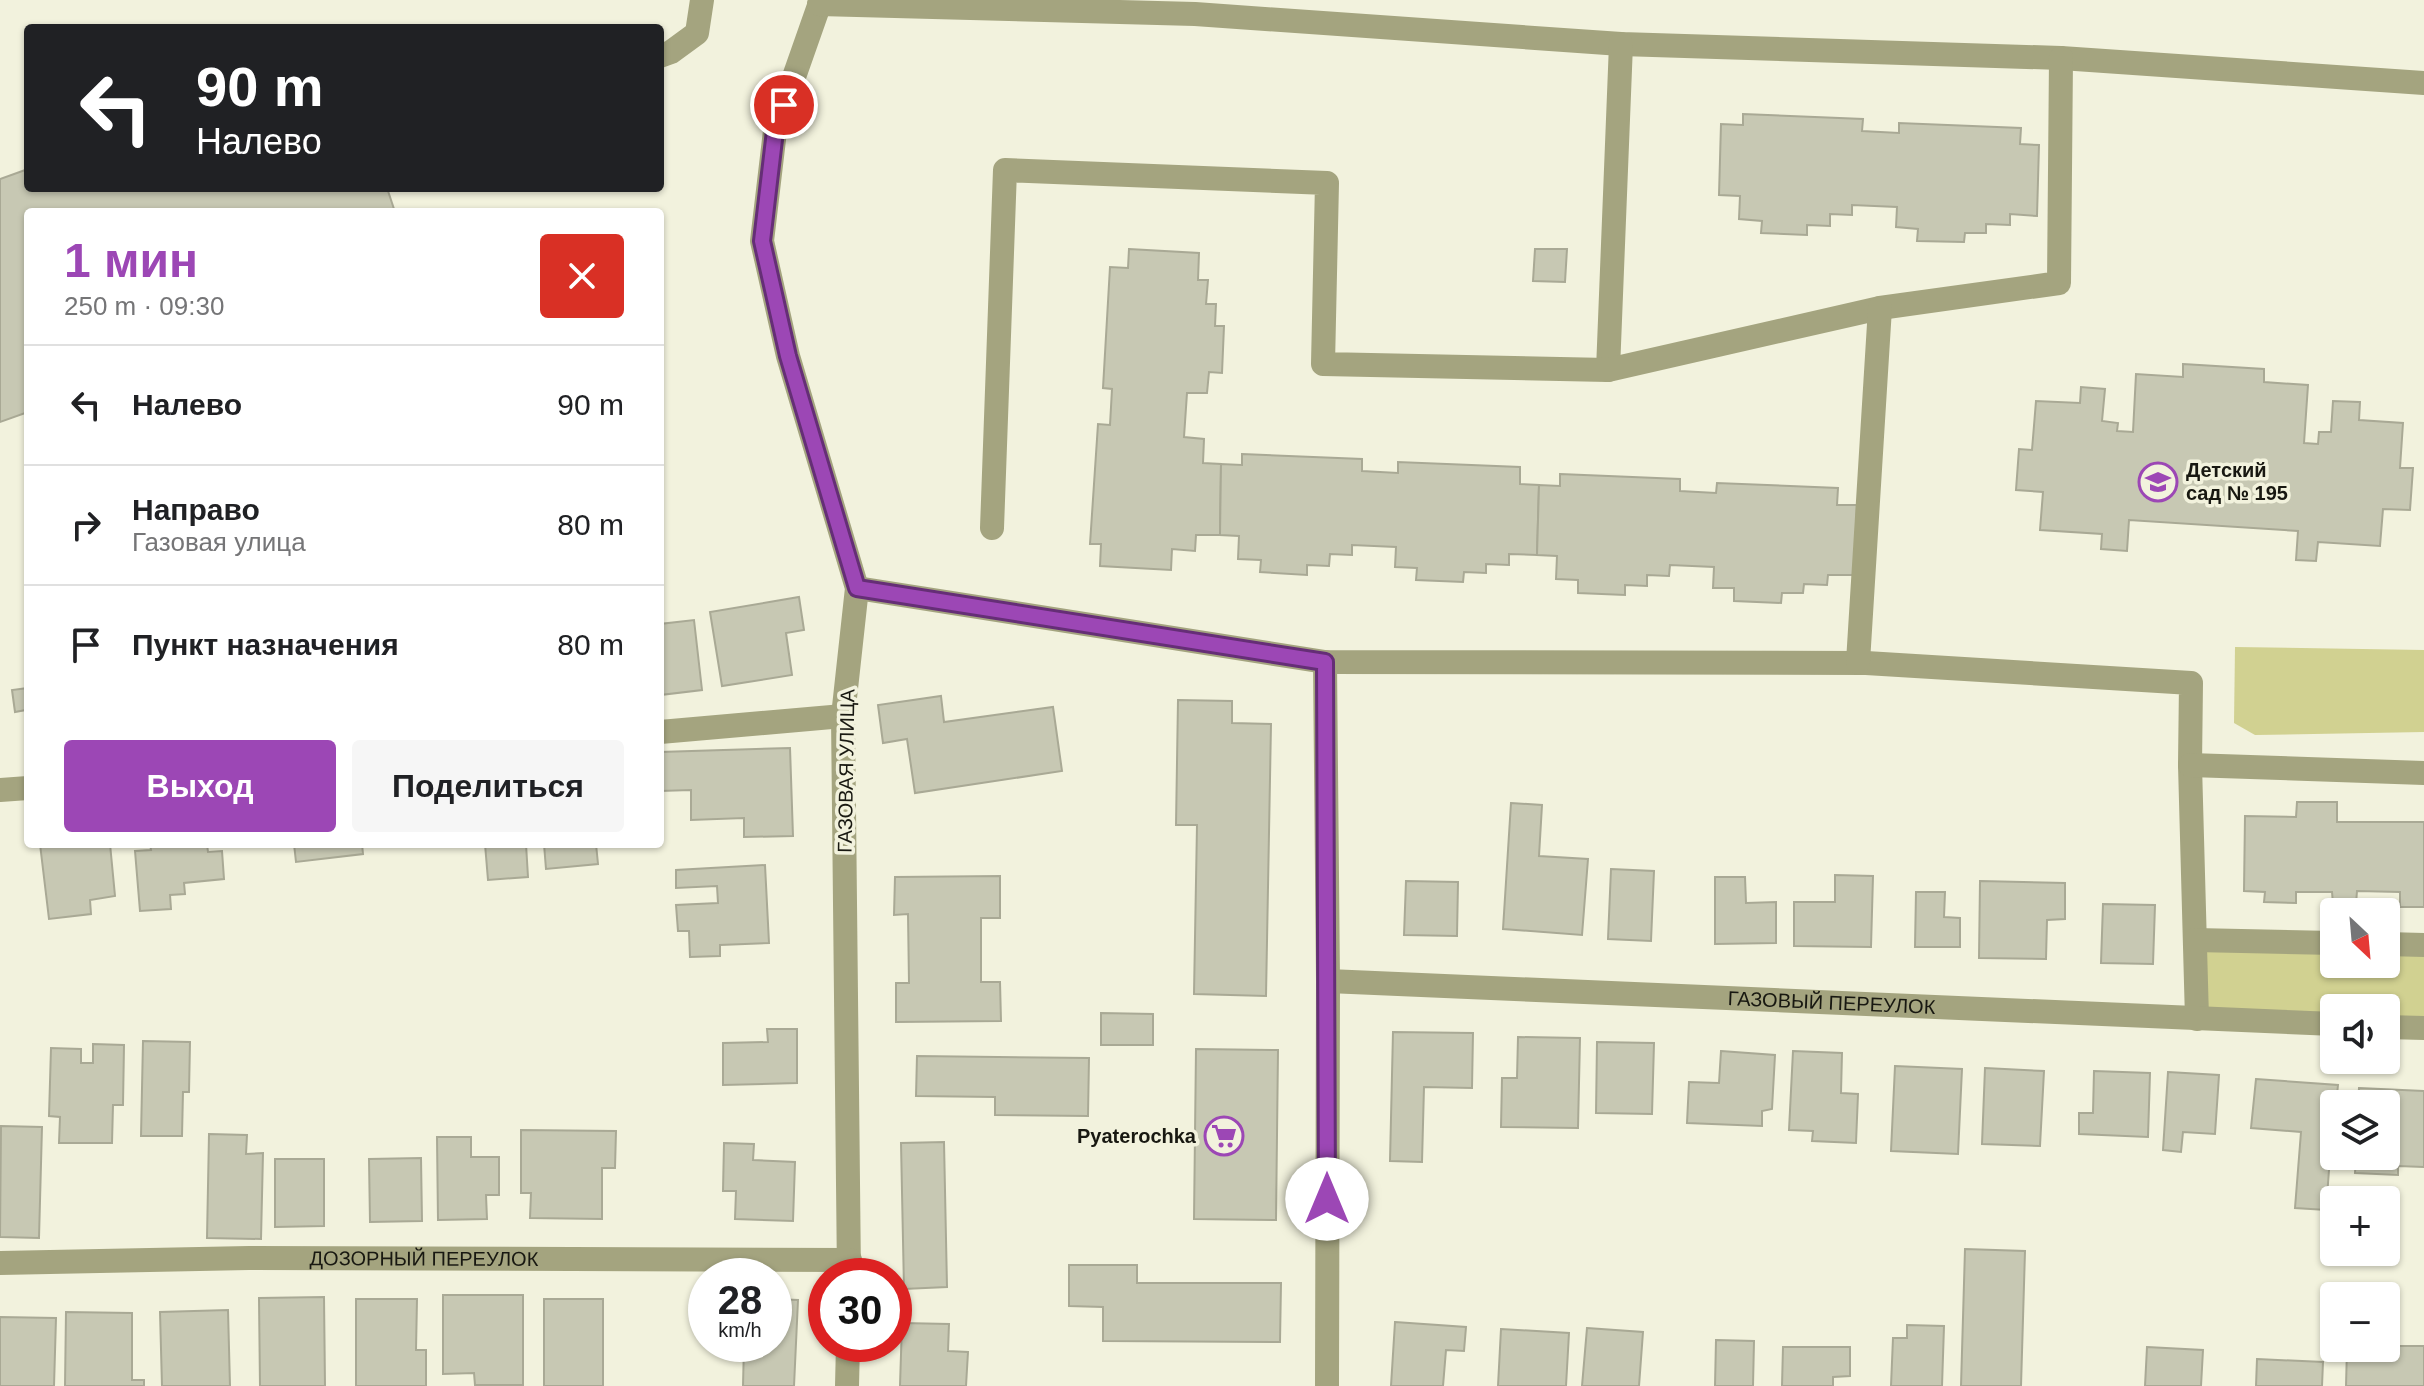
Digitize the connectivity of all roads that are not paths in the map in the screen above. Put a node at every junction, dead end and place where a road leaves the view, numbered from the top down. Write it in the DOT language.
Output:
graph roads {
  1 [pos="702,0"];
  2 [pos="820,2"];
  3 [pos="1621,44"];
  4 [pos="664,55"];
  5 [pos="2061,58"];
  6 [pos="2424,83"];
  7 [pos="1880,308"];
  8 [pos="1608,370"];
  9 [pos="992,528"];
  10 [pos="857,588"];
  11 [pos="1325,662"];
  12 [pos="1858,662"];
  13 [pos="843,716"];
  14 [pos="664,732"];
  15 [pos="2190,765"];
  16 [pos="2424,773"];
  17 [pos="24,788"];
  18 [pos="0,790"];
  19 [pos="2195,940"];
  20 [pos="2320,943"];
  21 [pos="2400,944"];
  22 [pos="2424,945"];
  23 [pos="1328,981"];
  24 [pos="2197,1019"];
  25 [pos="2320,1023"];
  26 [pos="2400,1027"];
  27 [pos="2424,1028"];
  28 [pos="849,1258"];
  29 [pos="0,1263"];
  30 [pos="808,1267"];
  31 [pos="848,1362"];
  32 [pos="847,1386"];
  33 [pos="1327,1386"];
  1 -- 4 [label="street"];
  2 -- 3 [label="street"];
  2 -- 10 [label="street, ГАЗОВАЯ УЛИЦА"];
  3 -- 5 [label="street"];
  3 -- 8 [label="street"];
  5 -- 6 [label="street"];
  5 -- 7 [label="street"];
  7 -- 8 [label="street"];
  7 -- 12 [label="street"];
  8 -- 9 [label="street"];
  10 -- 11 [label="street"];
  10 -- 13 [label="street, ГАЗОВАЯ УЛИЦА"];
  11 -- 12 [label="street"];
  11 -- 23 [label="street"];
  12 -- 15 [label="street"];
  13 -- 14 [label="street"];
  13 -- 28 [label="street, ГАЗОВАЯ УЛИЦА"];
  15 -- 16 [label="street"];
  15 -- 19 [label="street"];
  17 -- 18 [label="street"];
  19 -- 20 [label="street"];
  19 -- 24 [label="street"];
  21 -- 22 [label="street"];
  23 -- 24 [label="street, ГАЗОВЫЙ ПЕРЕУЛОК"];
  23 -- 33 [label="street"];
  24 -- 25 [label="street, ГАЗОВЫЙ ПЕРЕУЛОК"];
  26 -- 27 [label="street"];
  29 -- 30 [label="street, ДОЗОРНЫЙ ПЕРЕУЛОК"];
  31 -- 32 [label="street"];
}
